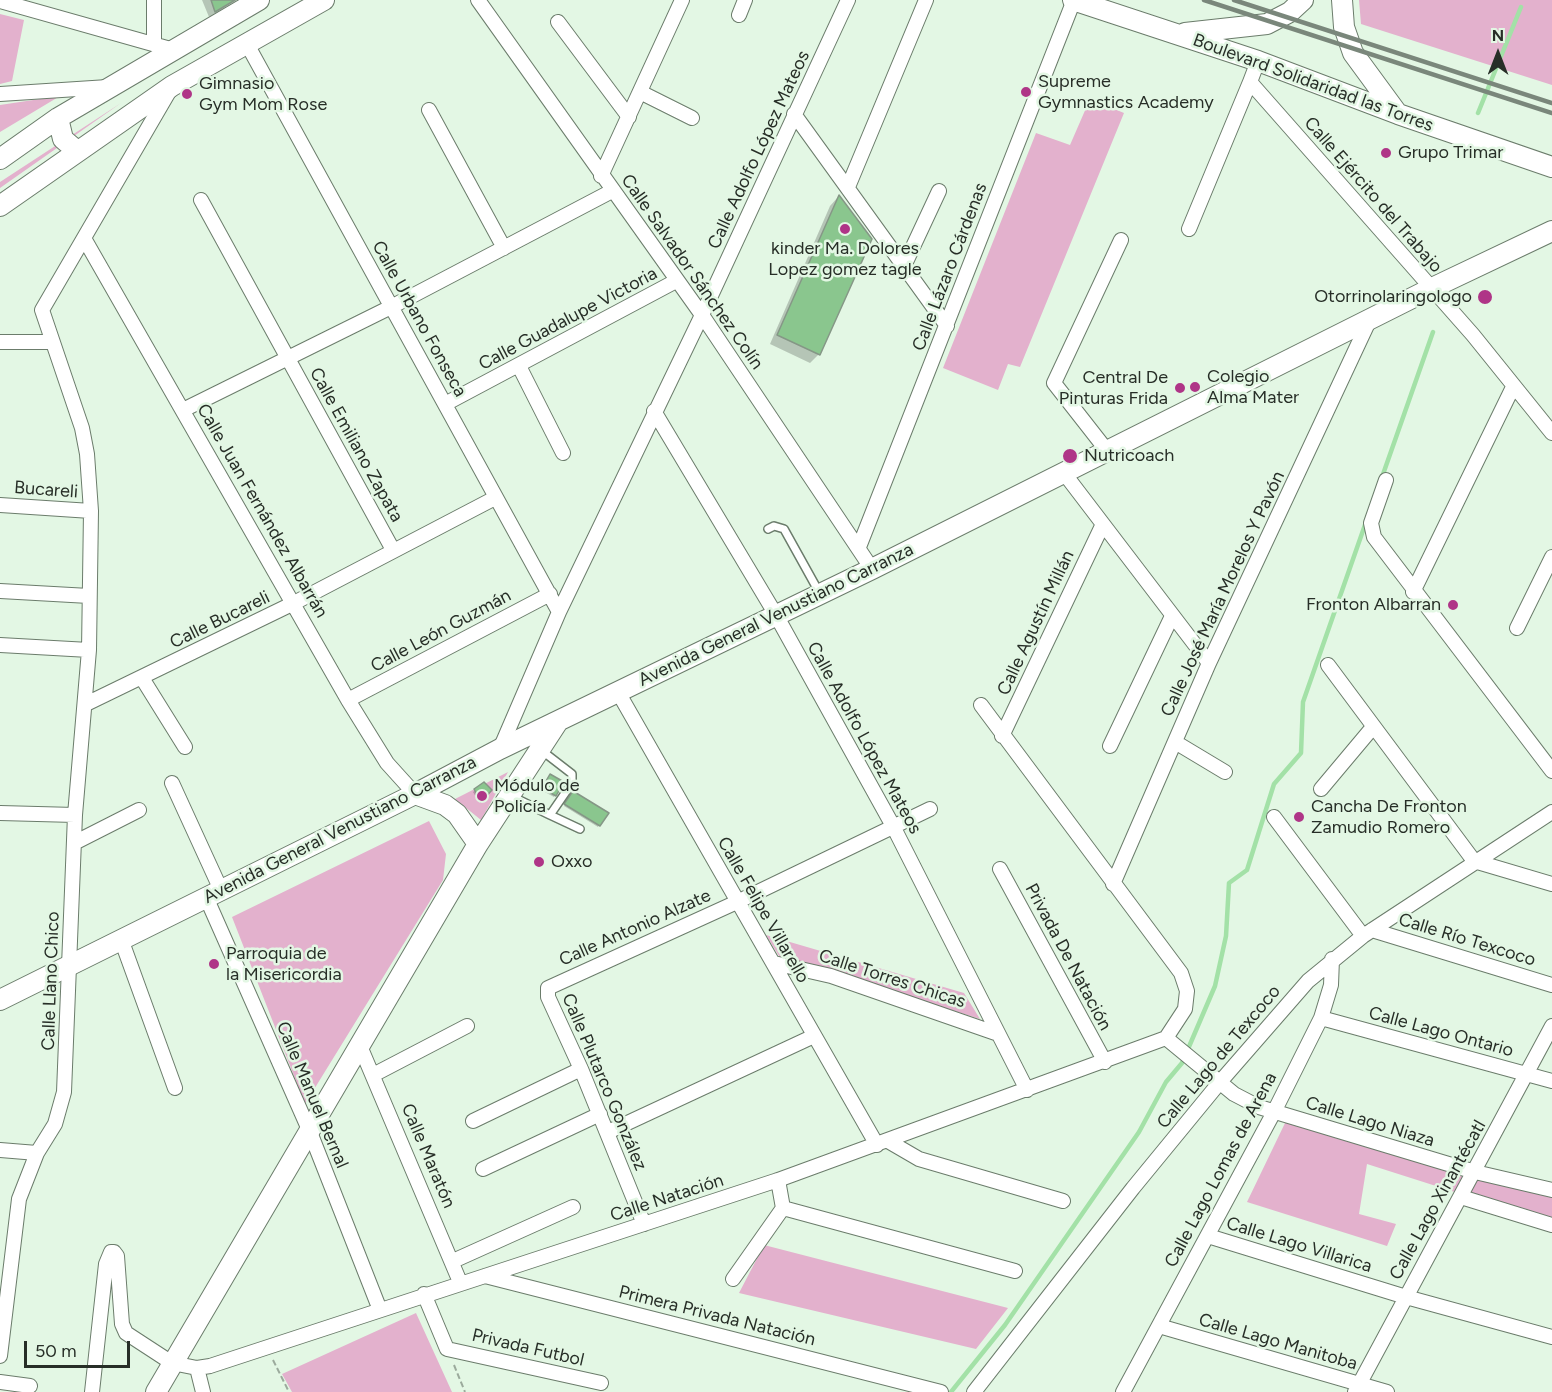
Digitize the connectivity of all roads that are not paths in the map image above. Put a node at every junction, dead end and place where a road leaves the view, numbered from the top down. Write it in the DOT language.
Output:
graph roads {
  1 [pos="154,0"];
  2 [pos="259,0"];
  3 [pos="478,0"];
  4 [pos="682,0"];
  5 [pos="745,0"];
  6 [pos="848,0"];
  7 [pos="926,0"];
  8 [pos="1074,0"];
  9 [pos="1303,0"];
  10 [pos="1342,0"];
  11 [pos="0,1"];
  12 [pos="315,2"];
  13 [pos="739,15"];
  14 [pos="558,22"];
  15 [pos="1173,34"];
  16 [pos="154,44"];
  17 [pos="248,44"];
  18 [pos="174,50"];
  19 [pos="1258,61"];
  20 [pos="1250,82"];
  21 [pos="172,86"];
  22 [pos="110,87"];
  23 [pos="640,92"];
  24 [pos="0,94"];
  25 [pos="429,110"];
  26 [pos="794,114"];
  27 [pos="1398,114"];
  28 [pos="629,117"];
  29 [pos="58,118"];
  30 [pos="692,118"];
  31 [pos="77,151"];
  32 [pos="0,159"];
  33 [pos="1550,168"];
  34 [pos="602,176"];
  35 [pos="848,187"];
  36 [pos="612,191"];
  37 [pos="939,191"];
  38 [pos="201,200"];
  39 [pos="0,206"];
  40 [pos="1188,229"];
  41 [pos="1551,229"];
  42 [pos="85,240"];
  43 [pos="1121,240"];
  44 [pos="504,248"];
  45 [pos="904,266"];
  46 [pos="676,281"];
  47 [pos="1430,289"];
  48 [pos="391,307"];
  49 [pos="702,315"];
  50 [pos="1369,321"];
  51 [pos="947,326"];
  52 [pos="0,342"];
  53 [pos="51,342"];
  54 [pos="288,357"];
  55 [pos="519,366"];
  56 [pos="1514,387"];
  57 [pos="445,404"];
  58 [pos="183,410"];
  59 [pos="654,411"];
  60 [pos="1552,433"];
  61 [pos="1108,452"];
  62 [pos="564,453"];
  63 [pos="1064,473"];
  64 [pos="1386,480"];
  65 [pos="495,498"];
  66 [pos="0,505"];
  67 [pos="90,511"];
  68 [pos="1102,526"];
  69 [pos="768,529"];
  70 [pos="859,547"];
  71 [pos="393,550"];
  72 [pos="1552,557"];
  73 [pos="872,569"];
  74 [pos="0,591"];
  75 [pos="1413,592"];
  76 [pos="550,594"];
  77 [pos="820,594"];
  78 [pos="89,596"];
  79 [pos="294,603"];
  80 [pos="559,612"];
  81 [pos="776,615"];
  82 [pos="1172,616"];
  83 [pos="1517,628"];
  84 [pos="0,645"];
  85 [pos="89,650"];
  86 [pos="1209,663"];
  87 [pos="1328,664"];
  88 [pos="142,678"];
  89 [pos="618,692"];
  90 [pos="348,700"];
  91 [pos="86,704"];
  92 [pos="981,705"];
  93 [pos="556,723"];
  94 [pos="1373,727"];
  95 [pos="1002,736"];
  96 [pos="1175,741"];
  97 [pos="1110,746"];
  98 [pos="185,747"];
  99 [pos="500,749"];
  100 [pos="540,749"];
  101 [pos="1552,771"];
  102 [pos="1225,772"];
  103 [pos="172,783"];
  104 [pos="1321,789"];
  105 [pos="415,794"];
  106 [pos="509,795"];
  107 [pos="930,809"];
  108 [pos="139,810"];
  109 [pos="1552,812"];
  110 [pos="0,813"];
  111 [pos="75,815"];
  112 [pos="550,815"];
  113 [pos="1274,817"];
  114 [pos="893,826"];
  115 [pos="580,829"];
  116 [pos="74,843"];
  117 [pos="478,844"];
  118 [pos="1474,861"];
  119 [pos="1000,869"];
  120 [pos="1113,884"];
  121 [pos="1552,884"];
  122 [pos="214,893"];
  123 [pos="737,902"];
  124 [pos="1368,933"];
  125 [pos="121,939"];
  126 [pos="1332,959"];
  127 [pos="774,963"];
  128 [pos="71,964"];
  129 [pos="1552,985"];
  130 [pos="550,986"];
  131 [pos="0,1000"];
  132 [pos="1321,1017"];
  133 [pos="467,1026"];
  134 [pos="1552,1026"];
  135 [pos="998,1034"];
  136 [pos="814,1036"];
  137 [pos="1166,1038"];
  138 [pos="360,1046"];
  139 [pos="1105,1062"];
  140 [pos="581,1069"];
  141 [pos="1526,1074"];
  142 [pos="373,1076"];
  143 [pos="1552,1081"];
  144 [pos="1220,1082"];
  145 [pos="175,1088"];
  146 [pos="1028,1090"];
  147 [pos="1274,1112"];
  148 [pos="600,1114"];
  149 [pos="473,1121"];
  150 [pos="310,1132"];
  151 [pos="608,1132"];
  152 [pos="883,1143"];
  153 [pos="0,1150"];
  154 [pos="37,1153"];
  155 [pos="483,1169"];
  156 [pos="1475,1172"];
  157 [pos="778,1180"];
  158 [pos="1552,1190"];
  159 [pos="1461,1197"];
  160 [pos="1063,1201"];
  161 [pos="573,1207"];
  162 [pos="783,1208"];
  163 [pos="644,1224"];
  164 [pos="1552,1225"];
  165 [pos="1208,1236"];
  166 [pos="453,1261"];
  167 [pos="1015,1271"];
  168 [pos="484,1276"];
  169 [pos="734,1279"];
  170 [pos="460,1282"];
  171 [pos="424,1294"];
  172 [pos="1406,1297"];
  173 [pos="380,1310"];
  174 [pos="1159,1326"];
  175 [pos="1552,1337"];
  176 [pos="0,1356"];
  177 [pos="172,1363"];
  178 [pos="197,1368"];
  179 [pos="0,1382"];
  180 [pos="601,1383"];
  181 [pos="30,1386"];
  182 [pos="1357,1388"];
  183 [pos="92,1392"];
  184 [pos="156,1392"];
  185 [pos="203,1392"];
  186 [pos="941,1392"];
  187 [pos="974,1392"];
  188 [pos="1123,1392"];
  189 [pos="1387,1392"];
  1 -- 16 [label="street"];
  2 -- 18 [label="main road"];
  3 -- 34 [label="street, Calle Salvador Sánchez Colín"];
  4 -- 23 [label="street"];
  5 -- 13 [label="street"];
  6 -- 26 [label="street, Calle Adolfo López Mateos"];
  7 -- 35 [label="street"];
  8 -- 15 [label="main road, Boulevard Solidaridad las Torres"];
  8 -- 51 [label="street, Calle Lázaro Cárdenas"];
  9 -- 15 [label="main road"];
  10 -- 27 [label="main road"];
  11 -- 16 [label="street"];
  12 -- 17 [label="main road"];
  14 -- 28 [label="street"];
  15 -- 19 [label="main road, Boulevard Solidaridad las Torres"];
  16 -- 18 [label="street"];
  17 -- 21 [label="main road"];
  17 -- 48 [label="street, Calle Urbano Fonseca"];
  18 -- 22 [label="main road"];
  19 -- 20 [label="street"];
  19 -- 27 [label="main road, Boulevard Solidaridad las Torres"];
  20 -- 40 [label="street"];
  20 -- 47 [label="street, Calle Ejército del Trabajo"];
  21 -- 31 [label="main road"];
  21 -- 42 [label="street"];
  22 -- 24 [label="street"];
  22 -- 29 [label="main road"];
  23 -- 28 [label="street"];
  23 -- 30 [label="street"];
  25 -- 44 [label="street"];
  26 -- 35 [label="street"];
  26 -- 49 [label="street, Calle Adolfo López Mateos"];
  27 -- 33 [label="main road, Boulevard Solidaridad las Torres"];
  28 -- 34 [label="street"];
  29 -- 31 [label="main road"];
  29 -- 32 [label="main road"];
  31 -- 39 [label="main road"];
  34 -- 36 [label="street, Calle Salvador Sánchez Colín"];
  35 -- 45 [label="street"];
  36 -- 44 [label="street"];
  36 -- 46 [label="street, Calle Salvador Sánchez Colín"];
  37 -- 45 [label="street"];
  38 -- 54 [label="street, Calle Emiliano Zapata"];
  41 -- 47 [label="main road, Avenida General Venustiano Carranza"];
  42 -- 53 [label="street, Calle Llano Chico"];
  42 -- 58 [label="street, Calle Juan Fernández Albarrán"];
  43 -- 61 [label="street"];
  44 -- 48 [label="street"];
  45 -- 51 [label="street"];
  46 -- 49 [label="street, Calle Salvador Sánchez Colín"];
  46 -- 55 [label="street, Calle Guadalupe Victoria"];
  47 -- 50 [label="main road, Avenida General Venustiano Carranza"];
  47 -- 56 [label="street, Calle Ejército del Trabajo"];
  48 -- 54 [label="street"];
  48 -- 57 [label="street, Calle Urbano Fonseca"];
  49 -- 59 [label="street, Calle Adolfo López Mateos"];
  49 -- 70 [label="street, Calle Salvador Sánchez Colín"];
  50 -- 61 [label="main road, Avenida General Venustiano Carranza"];
  50 -- 86 [label="street, Calle José María Morelos Y Pavón"];
  51 -- 70 [label="street, Calle Lázaro Cárdenas"];
  52 -- 53 [label="street"];
  53 -- 67 [label="street, Calle Llano Chico"];
  54 -- 58 [label="street"];
  54 -- 71 [label="street, Calle Emiliano Zapata"];
  55 -- 57 [label="street, Calle Guadalupe Victoria"];
  55 -- 62 [label="street"];
  56 -- 60 [label="street, Calle Ejército del Trabajo"];
  56 -- 75 [label="street"];
  57 -- 65 [label="street, Calle Urbano Fonseca"];
  58 -- 79 [label="street, Calle Juan Fernández Albarrán"];
  59 -- 80 [label="street, Calle Adolfo López Mateos"];
  59 -- 81 [label="street, Calle Adolfo López Mateos"];
  61 -- 63 [label="main road, Avenida General Venustiano Carranza"];
  63 -- 68 [label="street"];
  63 -- 73 [label="main road, Avenida General Venustiano Carranza"];
  64 -- 75 [label="street"];
  65 -- 71 [label="street, Calle Bucareli"];
  65 -- 76 [label="street, Calle Urbano Fonseca"];
  66 -- 67 [label="street, Bucareli"];
  67 -- 78 [label="street, Calle Llano Chico"];
  68 -- 82 [label="street"];
  68 -- 95 [label="street, Calle Agustín Millán"];
  69 -- 77 [label="lane"];
  70 -- 73 [label="street, Calle Salvador Sánchez Colín"];
  71 -- 79 [label="street, Calle Bucareli"];
  72 -- 83 [label="street"];
  73 -- 77 [label="main road, Avenida General Venustiano Carranza"];
  74 -- 78 [label="street"];
  75 -- 101 [label="street"];
  76 -- 80 [label="street, Calle Urbano Fonseca"];
  76 -- 90 [label="street, Calle León Guzmán"];
  77 -- 81 [label="main road, Avenida General Venustiano Carranza"];
  78 -- 85 [label="street, Calle Llano Chico"];
  79 -- 88 [label="street, Calle Bucareli"];
  79 -- 90 [label="street, Calle Juan Fernández Albarrán"];
  80 -- 99 [label="street, Calle Adolfo López Mateos"];
  81 -- 89 [label="main road, Avenida General Venustiano Carranza"];
  81 -- 114 [label="street, Calle Adolfo López Mateos"];
  82 -- 86 [label="street"];
  82 -- 97 [label="street"];
  84 -- 85 [label="street"];
  85 -- 91 [label="street, Calle Llano Chico"];
  86 -- 96 [label="street, Calle José María Morelos Y Pavón"];
  87 -- 94 [label="street"];
  88 -- 91 [label="street, Calle Bucareli"];
  88 -- 98 [label="street"];
  89 -- 93 [label="main road, Avenida General Venustiano Carranza"];
  89 -- 123 [label="street, Calle Felipe Villarello"];
  90 -- 105 [label="street, Calle Juan Fernández Albarrán"];
  91 -- 111 [label="street, Calle Llano Chico"];
  92 -- 95 [label="street"];
  93 -- 99 [label="main road, Avenida General Venustiano Carranza"];
  93 -- 100 [label="main road"];
  94 -- 104 [label="street"];
  94 -- 118 [label="street"];
  95 -- 120 [label="street"];
  96 -- 102 [label="street"];
  96 -- 120 [label="street, Calle José María Morelos Y Pavón"];
  99 -- 105 [label="main road, Avenida General Venustiano Carranza"];
  100 -- 106 [label="main road"];
  100 -- 112 [label="lane"];
  103 -- 122 [label="street, Calle Manuel Bernal"];
  105 -- 117 [label="main road"];
  105 -- 122 [label="main road, Avenida General Venustiano Carranza"];
  106 -- 112 [label="lane"];
  106 -- 117 [label="main road"];
  107 -- 114 [label="street, Calle Antonio Alzate"];
  108 -- 116 [label="street"];
  109 -- 118 [label="street, Calle Lago de Texcoco"];
  110 -- 111 [label="street"];
  111 -- 116 [label="street, Calle Llano Chico"];
  112 -- 115 [label="lane"];
  113 -- 124 [label="street"];
  114 -- 123 [label="street, Calle Antonio Alzate"];
  114 -- 135 [label="street, Calle Adolfo López Mateos"];
  116 -- 128 [label="street, Calle Llano Chico"];
  117 -- 138 [label="main road"];
  118 -- 121 [label="street"];
  118 -- 124 [label="street, Calle Lago de Texcoco"];
  119 -- 139 [label="street, Privada De Natación"];
  120 -- 137 [label="street"];
  122 -- 125 [label="main road, Avenida General Venustiano Carranza"];
  122 -- 150 [label="street, Calle Manuel Bernal"];
  123 -- 127 [label="street, Calle Felipe Villarello"];
  123 -- 130 [label="street, Calle Antonio Alzate"];
  124 -- 126 [label="street, Calle Lago de Texcoco"];
  124 -- 129 [label="street, Calle Río Texcoco"];
  125 -- 128 [label="main road, Avenida General Venustiano Carranza"];
  125 -- 145 [label="street"];
  126 -- 132 [label="street, Calle Lago Lomas de Arena"];
  126 -- 144 [label="street, Calle Lago de Texcoco"];
  127 -- 135 [label="street, Calle Torres Chicas"];
  127 -- 136 [label="street, Calle Felipe Villarello"];
  128 -- 131 [label="main road, Avenida General Venustiano Carranza"];
  128 -- 154 [label="street, Calle Llano Chico"];
  130 -- 140 [label="street, Calle Plutarco González"];
  132 -- 141 [label="street, Calle Lago Ontario"];
  132 -- 147 [label="street, Calle Lago Lomas de Arena"];
  133 -- 142 [label="street"];
  134 -- 141 [label="street, Calle Lago Xinantécatl"];
  135 -- 146 [label="street, Calle Adolfo López Mateos"];
  136 -- 151 [label="street"];
  136 -- 152 [label="street, Calle Felipe Villarello"];
  137 -- 139 [label="street, Calle Natación"];
  137 -- 144 [label="street, Calle Lago Niaza"];
  138 -- 142 [label="street, Calle Maratón"];
  138 -- 150 [label="main road"];
  139 -- 146 [label="street, Calle Natación"];
  140 -- 148 [label="street, Calle Plutarco González"];
  140 -- 149 [label="street"];
  141 -- 143 [label="street, Calle Lago Ontario"];
  141 -- 156 [label="street, Calle Lago Xinantécatl"];
  142 -- 166 [label="street, Calle Maratón"];
  144 -- 147 [label="street, Calle Lago Niaza"];
  144 -- 187 [label="street, Calle Lago de Texcoco"];
  146 -- 152 [label="street, Calle Natación"];
  147 -- 156 [label="street, Calle Lago Niaza"];
  147 -- 165 [label="street, Calle Lago Lomas de Arena"];
  148 -- 151 [label="street, Calle Plutarco González"];
  148 -- 155 [label="street"];
  150 -- 173 [label="street, Calle Manuel Bernal"];
  150 -- 177 [label="main road"];
  151 -- 163 [label="street, Calle Plutarco González"];
  152 -- 157 [label="street, Calle Natación"];
  152 -- 160 [label="street"];
  153 -- 154 [label="street"];
  154 -- 176 [label="street, Calle Llano Chico"];
  156 -- 158 [label="street, Calle Lago Niaza"];
  156 -- 159 [label="street, Calle Lago Xinantécatl"];
  157 -- 162 [label="street"];
  157 -- 163 [label="street, Calle Natación"];
  159 -- 164 [label="street"];
  159 -- 172 [label="street, Calle Lago Xinantécatl"];
  161 -- 166 [label="street"];
  162 -- 167 [label="street"];
  162 -- 169 [label="street"];
  163 -- 168 [label="street, Calle Natación"];
  165 -- 172 [label="street, Calle Lago Villarica"];
  165 -- 174 [label="street, Calle Lago Lomas de Arena"];
  166 -- 170 [label="street, Calle Maratón"];
  168 -- 170 [label="street, Calle Natación"];
  168 -- 186 [label="street, Primera Privada Natación"];
  170 -- 171 [label="street, Calle Natación"];
  171 -- 173 [label="street, Calle Natación"];
  171 -- 180 [label="street, Privada Futbol"];
  172 -- 175 [label="street, Calle Lago Villarica"];
  172 -- 182 [label="street, Calle Lago Xinantécatl"];
  173 -- 178 [label="street, Calle Natación"];
  174 -- 182 [label="street, Calle Lago Manitoba"];
  174 -- 188 [label="street, Calle Lago Lomas de Arena"];
  177 -- 178 [label="street, Calle Natación"];
  177 -- 183 [label="street"];
  177 -- 184 [label="main road"];
  178 -- 185 [label="street"];
  179 -- 181 [label="street"];
  182 -- 189 [label="street, Calle Lago Manitoba"];
}
